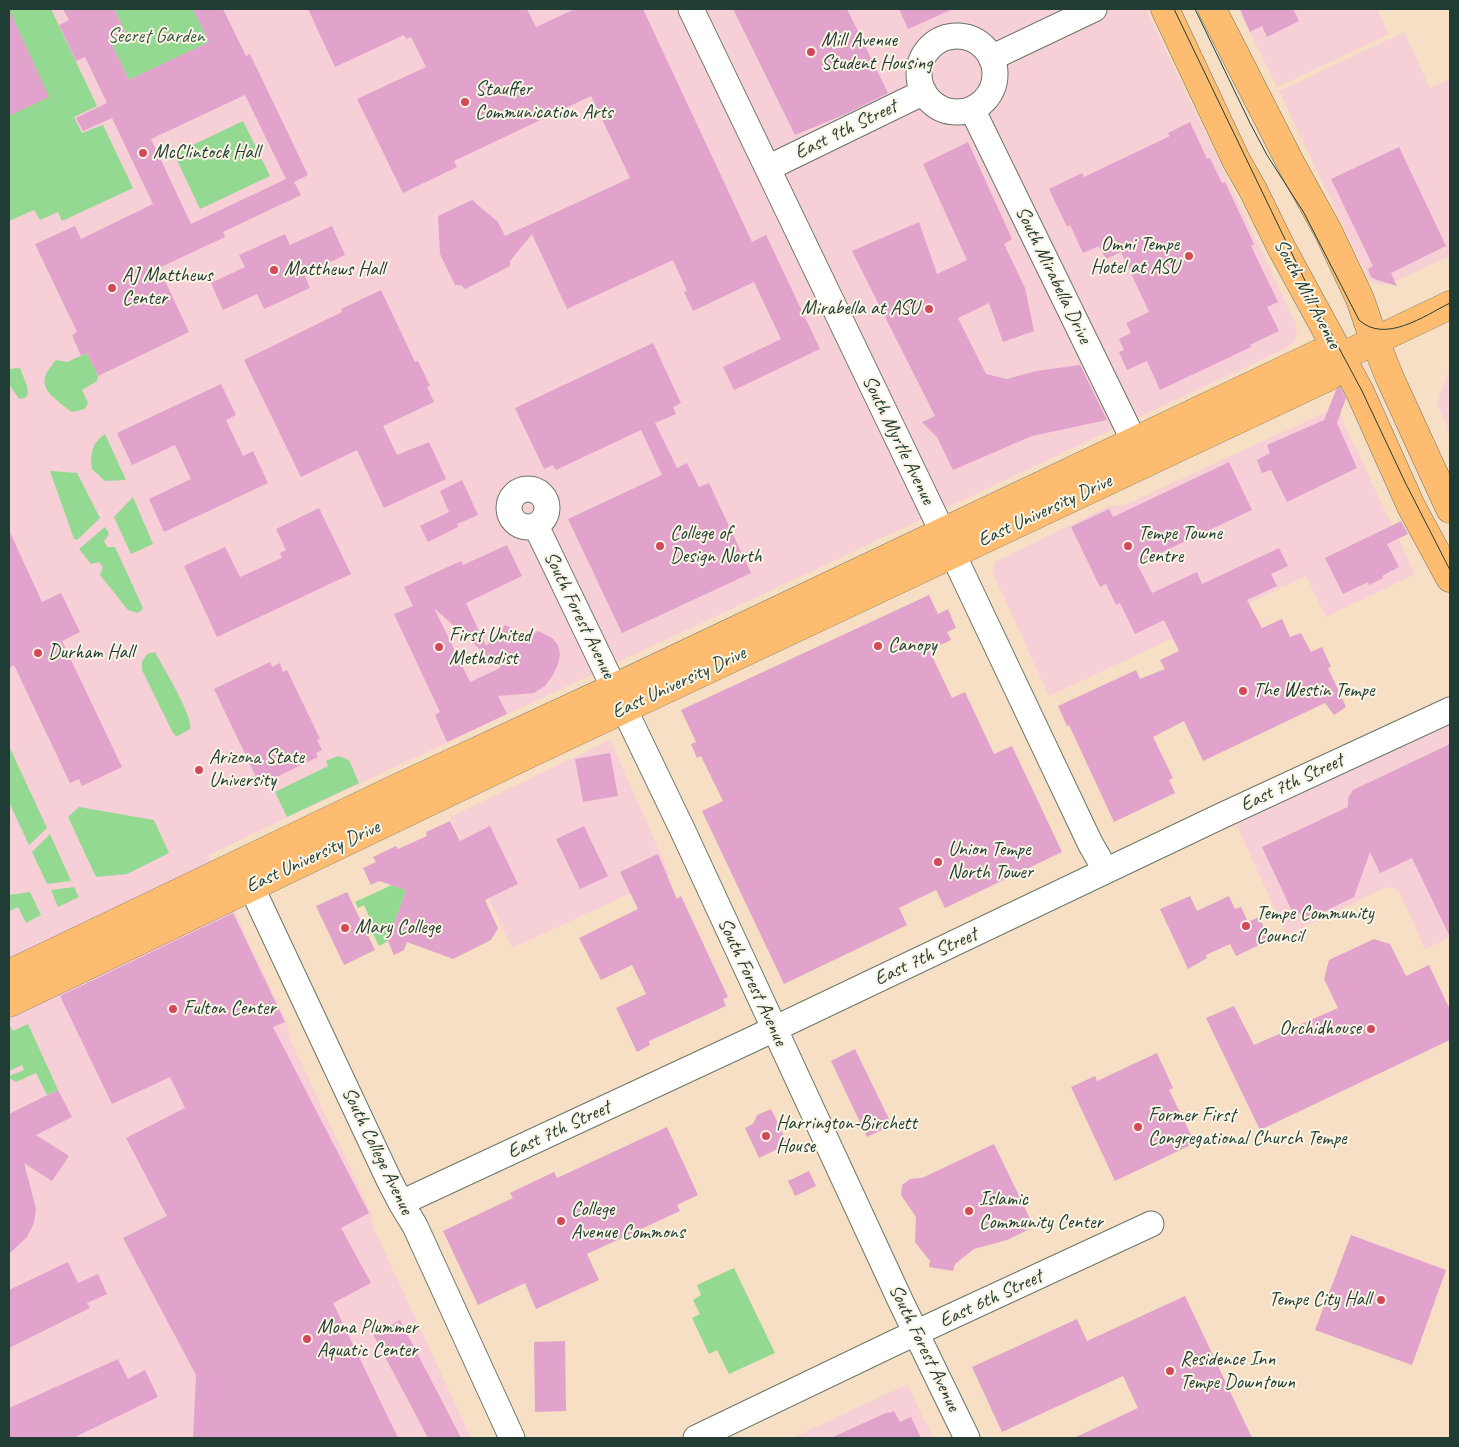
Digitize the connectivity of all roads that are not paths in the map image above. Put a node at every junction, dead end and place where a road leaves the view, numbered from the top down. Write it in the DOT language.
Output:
graph roads {
  1 [pos="691,9"];
  2 [pos="1094,9"];
  3 [pos="1165,9"];
  4 [pos="1212,9"];
  5 [pos="992,58"];
  6 [pos="924,92"];
  7 [pos="972,110"];
  8 [pos="768,168"];
  9 [pos="1450,305"];
  10 [pos="1375,341"];
  11 [pos="1341,357"];
  12 [pos="1134,441"];
  13 [pos="1450,509"];
  14 [pos="536,526"];
  15 [pos="948,543"];
  16 [pos="1450,578"];
  17 [pos="619,698"];
  18 [pos="1450,710"];
  19 [pos="1106,871"];
  20 [pos="246,875"];
  21 [pos="23,977"];
  22 [pos="9,1003"];
  23 [pos="774,1029"];
  24 [pos="401,1203"];
  25 [pos="1151,1224"];
  26 [pos="916,1333"];
  27 [pos="512,1438"];
  28 [pos="696,1438"];
  29 [pos="967,1438"];
  1 -- 8 [label="street, South Myrtle Avenue"];
  2 -- 5 [label="street"];
  3 -- 11 [label="main road, South Mill Avenue"];
  4 -- 10 [label="main road, South Mill Avenue"];
  5 -- 6 [label="street"];
  5 -- 7 [label="street"];
  6 -- 7 [label="street"];
  6 -- 8 [label="street, East 9th Street"];
  7 -- 12 [label="street, South Mirabella Drive"];
  8 -- 15 [label="street, South Myrtle Avenue"];
  9 -- 10 [label="main road"];
  10 -- 11 [label="main road"];
  10 -- 13 [label="main road, South Mill Avenue"];
  11 -- 12 [label="main road, East University Drive"];
  11 -- 15 [label="main road, East University Drive"];
  11 -- 16 [label="main road, South Mill Avenue"];
  12 -- 15 [label="main road, East University Drive"];
  14 -- 17 [label="street, South Forest Avenue"];
  15 -- 17 [label="main road, East University Drive"];
  15 -- 19 [label="street, South Myrtle Avenue"];
  17 -- 20 [label="main road, East University Drive"];
  17 -- 23 [label="street, South Forest Avenue"];
  18 -- 19 [label="street, East 7th Street"];
  19 -- 23 [label="street, East 7th Street"];
  20 -- 21 [label="main road, East University Drive"];
  20 -- 24 [label="street, South College Avenue"];
  21 -- 22 [label="main road, East University Drive"];
  23 -- 24 [label="street, East 7th Street"];
  23 -- 26 [label="street, South Forest Avenue"];
  24 -- 27 [label="street, South College Avenue"];
  25 -- 26 [label="street, East 6th Street"];
  26 -- 28 [label="street, East 6th Street"];
  26 -- 29 [label="street, South Forest Avenue"];
}
